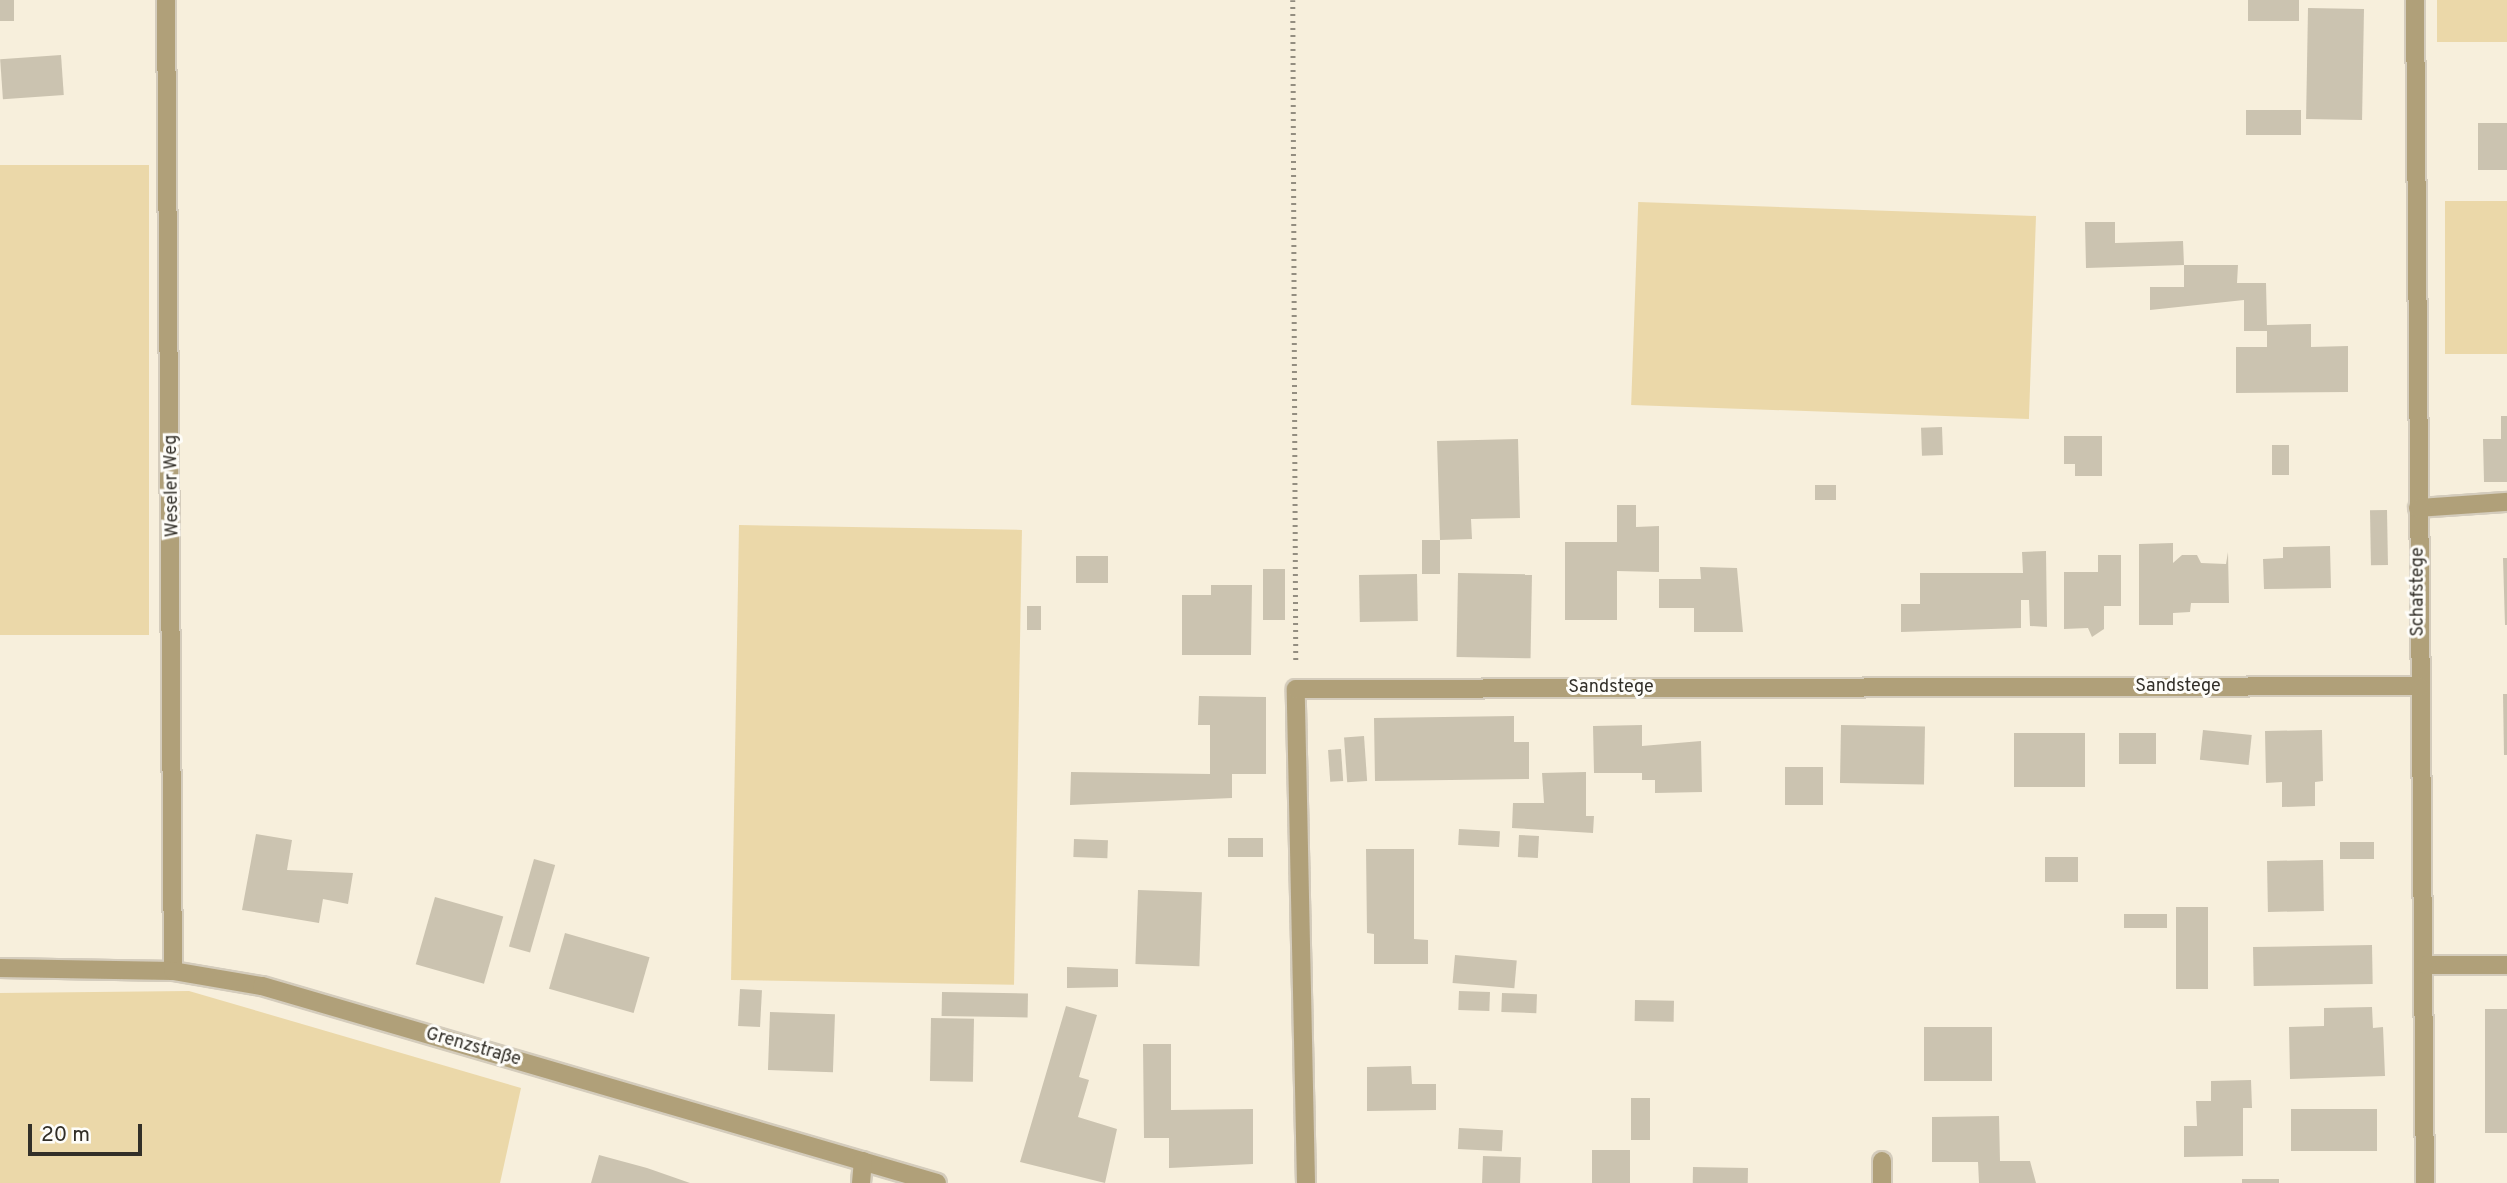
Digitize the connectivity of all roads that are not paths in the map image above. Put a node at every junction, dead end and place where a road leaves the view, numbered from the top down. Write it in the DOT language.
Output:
graph roads {
  1 [pos="166,0"];
  2 [pos="2415,0"];
  3 [pos="2507,502"];
  4 [pos="2418,508"];
  5 [pos="2419,686"];
  6 [pos="2426,965"];
  7 [pos="2507,965"];
  8 [pos="0,968"];
  9 [pos="173,971"];
  10 [pos="863,1161"];
  11 [pos="1882,1161"];
  12 [pos="862,1183"];
  13 [pos="937,1183"];
  14 [pos="1306,1183"];
  15 [pos="1882,1183"];
  16 [pos="2425,1183"];
  1 -- 9 [label="street, Weseler Weg"];
  2 -- 4 [label="street, Schafstege"];
  3 -- 4 [label="street"];
  4 -- 5 [label="street, Schafstege"];
  5 -- 6 [label="street, Schafstege"];
  5 -- 14 [label="street, Sandstege"];
  6 -- 7 [label="street"];
  6 -- 16 [label="street, Schafstege"];
  8 -- 9 [label="street, Grenzstraße"];
  9 -- 10 [label="street, Grenzstraße"];
  10 -- 12 [label="street"];
  10 -- 13 [label="street, Grenzstraße"];
  11 -- 15 [label="street"];
}
